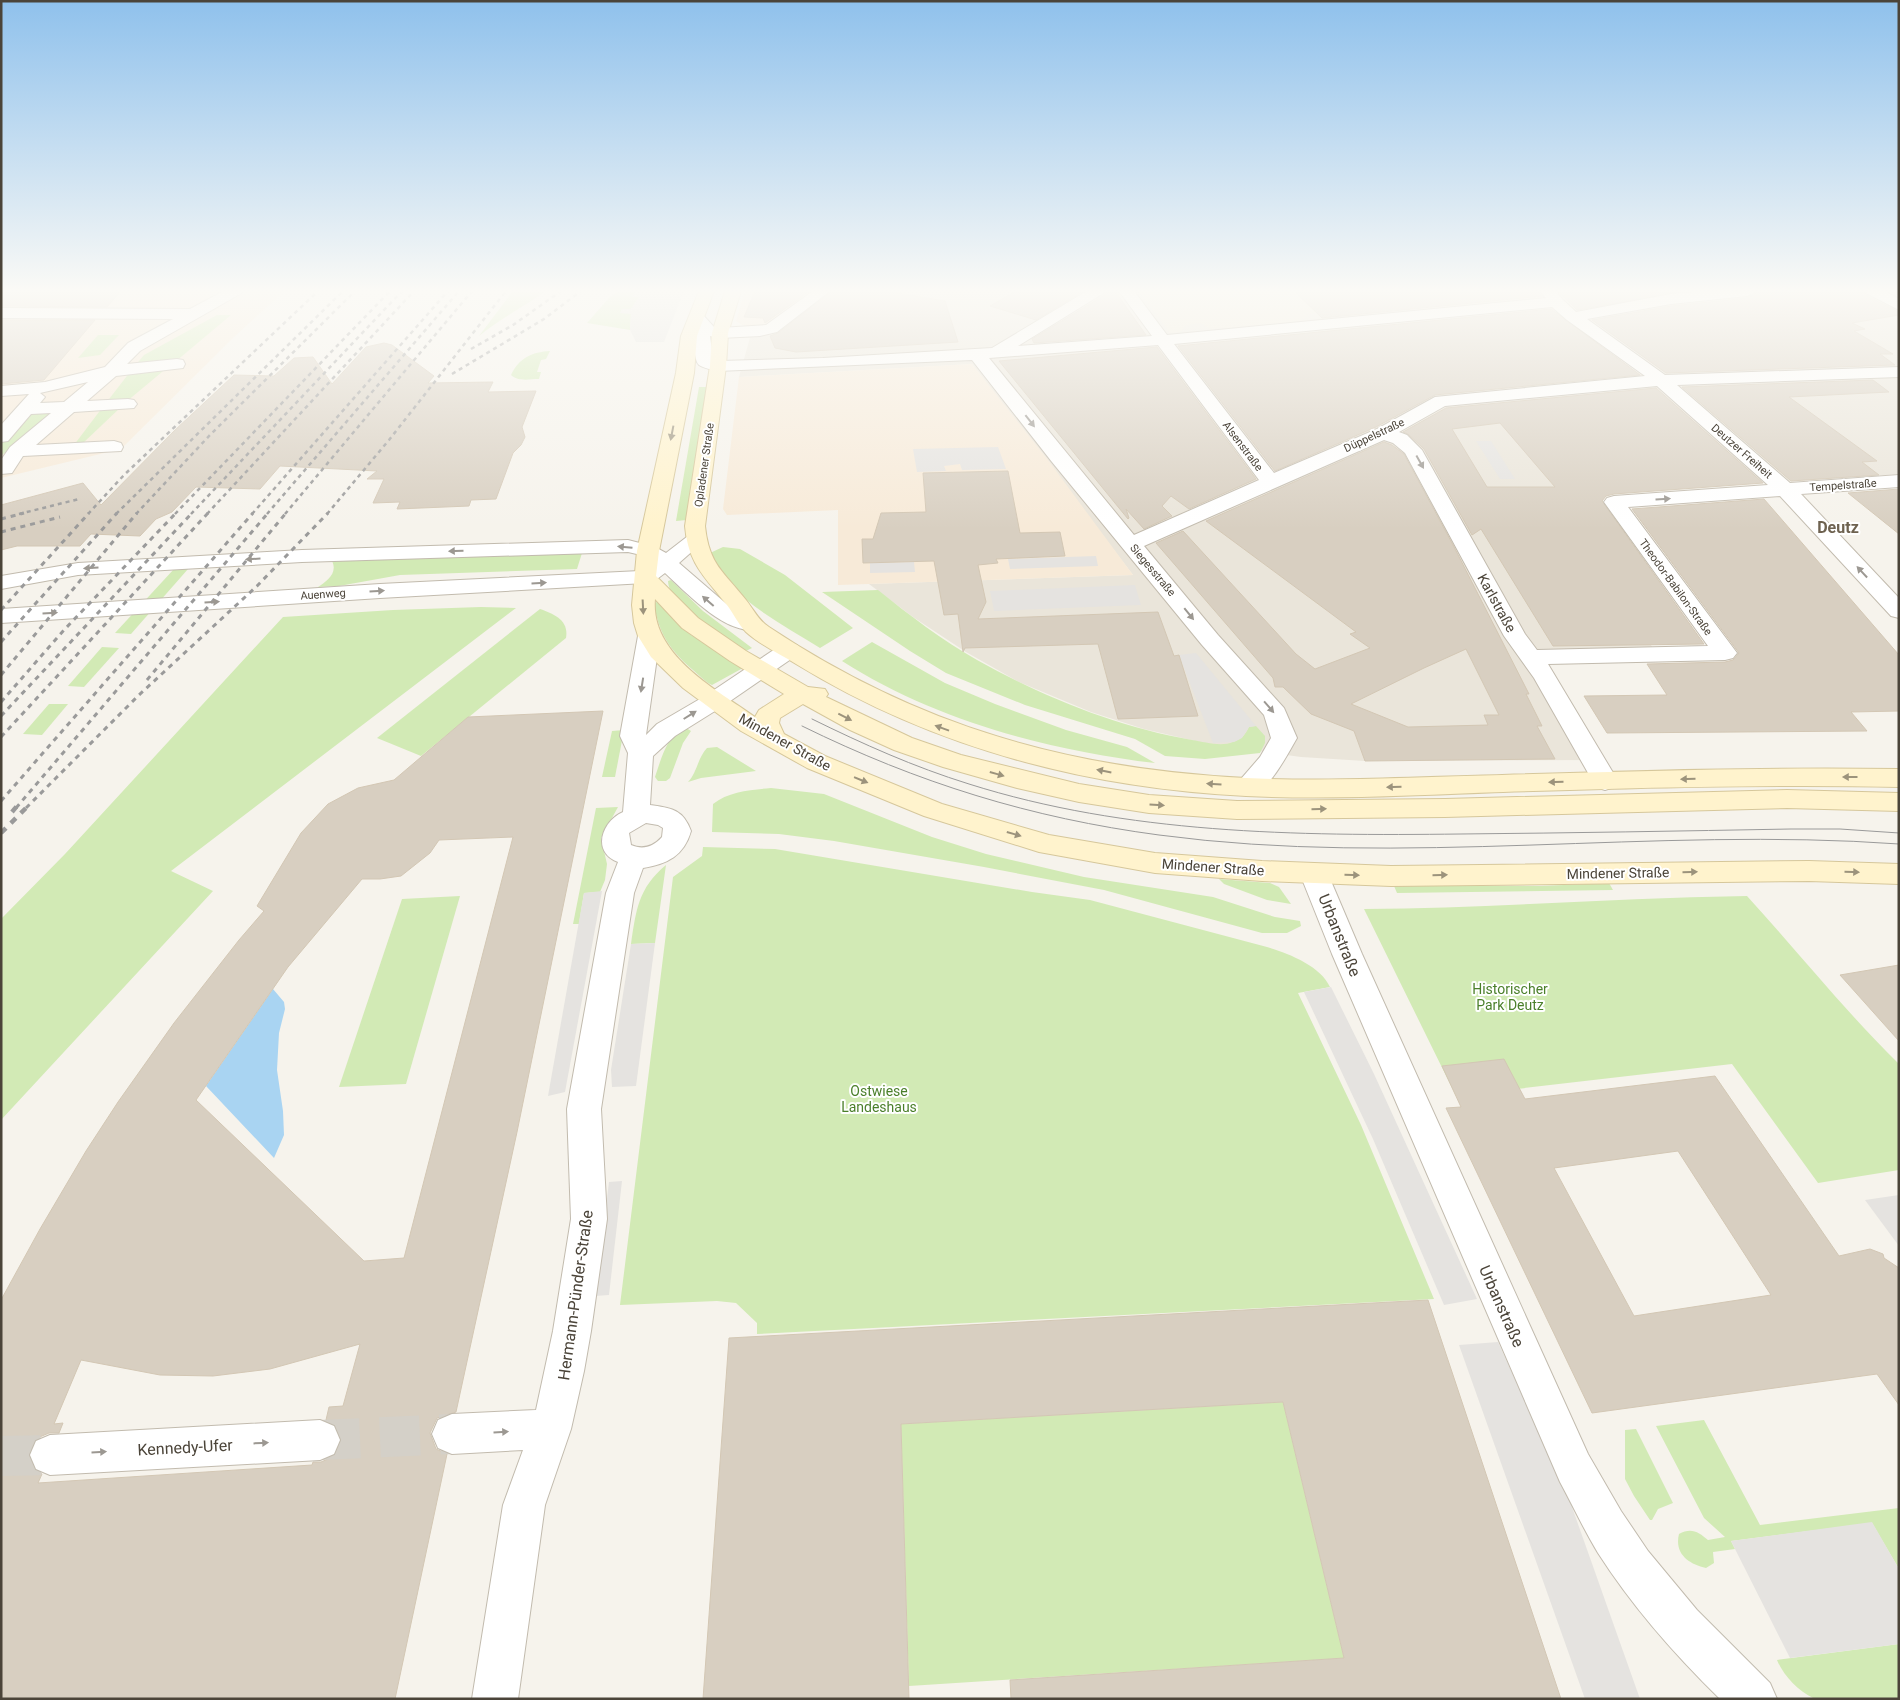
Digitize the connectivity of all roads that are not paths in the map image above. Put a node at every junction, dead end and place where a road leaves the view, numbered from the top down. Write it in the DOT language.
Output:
graph roads {
  1 [pos="117,370"];
  2 [pos="685,370"];
  3 [pos="717,370"];
  4 [pos="998,370"];
  5 [pos="1186,370"];
  6 [pos="1647,370"];
  7 [pos="111,371"];
  8 [pos="1899,372"];
  9 [pos="1661,380"];
  10 [pos="45,387"];
  11 [pos="1,391"];
  12 [pos="128,404"];
  13 [pos="1,408"];
  14 [pos="26,408"];
  15 [pos="67,408"];
  16 [pos="1384,433"];
  17 [pos="1,437"];
  18 [pos="114,448"];
  19 [pos="7,463"];
  20 [pos="1899,481"];
  21 [pos="1270,482"];
  22 [pos="1786,490"];
  23 [pos="695,540"];
  24 [pos="1130,544"];
  25 [pos="320,555"];
  26 [pos="656,556"];
  27 [pos="645,576"];
  28 [pos="5,584"];
  29 [pos="293,596"];
  30 [pos="1899,611"];
  31 [pos="1,616"];
  32 [pos="751,624"];
  33 [pos="649,636"];
  34 [pos="789,650"];
  35 [pos="1529,657"];
  36 [pos="758,670"];
  37 [pos="859,692"];
  38 [pos="802,695"];
  39 [pos="714,701"];
  40 [pos="775,740"];
  41 [pos="641,753"];
  42 [pos="1899,778"];
  43 [pos="1605,781"];
  44 [pos="1247,787"];
  45 [pos="1899,802"];
  46 [pos="636,816"];
  47 [pos="633,858"];
  48 [pos="1314,874"];
  49 [pos="1899,874"];
  50 [pos="551,1429"];
  51 [pos="452,1434"];
  52 [pos="320,1440"];
  53 [pos="50,1455"];
  54 [pos="495,1699"];
  55 [pos="1754,1699"];
  1 -- 7 [label="street"];
  2 -- 26 [label="main road, one-way"];
  3 -- 23 [label="main road, Opladener Straße"];
  4 -- 24 [label="street, Siegesstraße, one-way"];
  5 -- 21 [label="street, Alsenstraße"];
  6 -- 9 [label="street, Deutzer Freiheit"];
  7 -- 10 [label="street"];
  7 -- 15 [label="street"];
  8 -- 9 [label="street, Düppelstraße"];
  9 -- 16 [label="street, Düppelstraße"];
  9 -- 22 [label="street, Deutzer Freiheit"];
  10 -- 11 [label="street"];
  10 -- 14 [label="street"];
  12 -- 15 [label="street"];
  13 -- 14 [label="street"];
  14 -- 15 [label="street"];
  14 -- 17 [label="street"];
  15 -- 19 [label="street"];
  16 -- 21 [label="street, Düppelstraße"];
  16 -- 35 [label="street, Karlstraße, one-way"];
  18 -- 19 [label="street"];
  20 -- 22 [label="street, Tempelstraße"];
  21 -- 24 [label="street, Düppelstraße"];
  30 -- 22 [label="street, Deutzer Freiheit, one-way"];
  35 -- 22 [label="street, Theodor-Babilon-Straße, one-way"];
  23 -- 26 [label="street"];
  23 -- 32 [label="main road, Opladener Straße"];
  24 -- 44 [label="street, Siegesstraße, one-way"];
  26 -- 25 [label="street, one-way"];
  25 -- 28 [label="street, one-way"];
  25 -- 29 [label="street"];
  26 -- 27 [label="street"];
  32 -- 26 [label="street, one-way"];
  29 -- 27 [label="street, Auenweg, one-way"];
  27 -- 33 [label="main road, Mindener Straße, one-way"];
  27 -- 36 [label="main road"];
  31 -- 29 [label="street, Auenweg, one-way"];
  32 -- 34 [label="main road"];
  33 -- 39 [label="main road, Mindener Straße"];
  33 -- 41 [label="street, one-way"];
  34 -- 36 [label="street"];
  34 -- 37 [label="main road"];
  35 -- 43 [label="street, Karlstraße"];
  36 -- 38 [label="main road"];
  36 -- 39 [label="street"];
  37 -- 38 [label="main road"];
  44 -- 37 [label="main road, one-way"];
  38 -- 40 [label="main road"];
  38 -- 45 [label="main road, one-way"];
  39 -- 40 [label="main road, Mindener Straße"];
  41 -- 39 [label="street, one-way"];
  40 -- 48 [label="main road, Mindener Straße, one-way"];
  41 -- 46 [label="street"];
  42 -- 43 [label="main road, one-way"];
  43 -- 44 [label="main road, one-way"];
  46 -- 47 [label="street"];
  46 -- 47 [label="street"];
  47 -- 50 [label="street, Hermann-Pünder-Straße"];
  48 -- 49 [label="main road, Mindener Straße, one-way"];
  48 -- 55 [label="street, Urbanstraße"];
  51 -- 50 [label="street, one-way"];
  50 -- 54 [label="street, Hermann-Pünder-Straße"];
  53 -- 52 [label="street, Kennedy-Ufer, one-way"];
}
